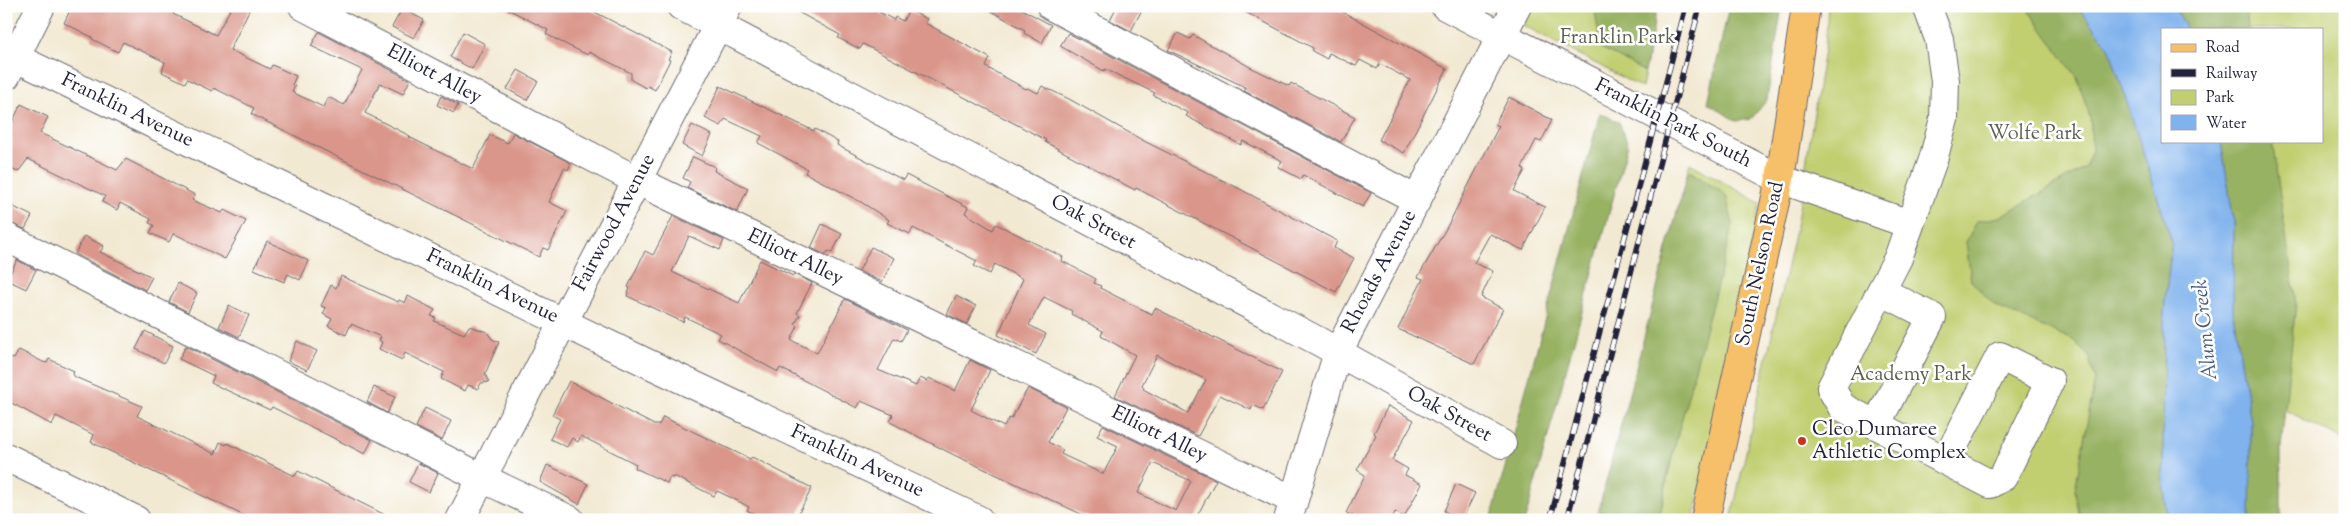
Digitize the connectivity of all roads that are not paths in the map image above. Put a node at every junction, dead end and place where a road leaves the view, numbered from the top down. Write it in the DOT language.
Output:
graph roads {
  1 [pos="41,6"];
  2 [pos="303,6"];
  3 [pos="681,6"];
  4 [pos="1051,6"];
  5 [pos="1445,6"];
  6 [pos="1517,6"];
  7 [pos="1806,6"];
  8 [pos="1928,6"];
  9 [pos="723,16"];
  10 [pos="1502,36"];
  11 [pos="9,62"];
  12 [pos="1780,179"];
  13 [pos="638,181"];
  14 [pos="1417,200"];
  15 [pos="1909,224"];
  16 [pos="6,237"];
  17 [pos="1881,291"];
  18 [pos="564,321"];
  19 [pos="1338,352"];
  20 [pos="1876,425"];
  21 [pos="1502,444"];
  22 [pos="6,457"];
  23 [pos="1946,461"];
  24 [pos="482,478"];
  25 [pos="1290,510"];
  26 [pos="121,517"];
  27 [pos="460,520"];
  28 [pos="570,520"];
  29 [pos="979,520"];
  30 [pos="1705,520"];
  1 -- 11 [label="street"];
  2 -- 13 [label="street, Elliott Alley"];
  3 -- 9 [label="street, Oak Street"];
  4 -- 14 [label="street"];
  5 -- 10 [label="street, Franklin Park South"];
  6 -- 10 [label="street, Rhoads Avenue"];
  7 -- 12 [label="main road, South Nelson Road"];
  8 -- 15 [label="street"];
  9 -- 13 [label="street, Fairwood Avenue"];
  9 -- 19 [label="street, Oak Street"];
  10 -- 12 [label="street, Franklin Park South"];
  10 -- 14 [label="street, Rhoads Avenue"];
  11 -- 18 [label="street, Franklin Avenue"];
  12 -- 15 [label="street, Franklin Park South"];
  12 -- 30 [label="main road, South Nelson Road"];
  13 -- 18 [label="street, Fairwood Avenue"];
  13 -- 25 [label="street, Elliott Alley"];
  14 -- 19 [label="street, Rhoads Avenue"];
  15 -- 17 [label="street"];
  16 -- 24 [label="street"];
  17 -- 20 [label="street"];
  17 -- 20 [label="street"];
  18 -- 24 [label="street, Fairwood Avenue"];
  18 -- 29 [label="street, Franklin Avenue"];
  19 -- 21 [label="street, Oak Street"];
  19 -- 25 [label="street, Rhoads Avenue"];
  20 -- 23 [label="street"];
  22 -- 26 [label="street"];
  24 -- 27 [label="street, Fairwood Avenue"];
  24 -- 28 [label="street"];
}
